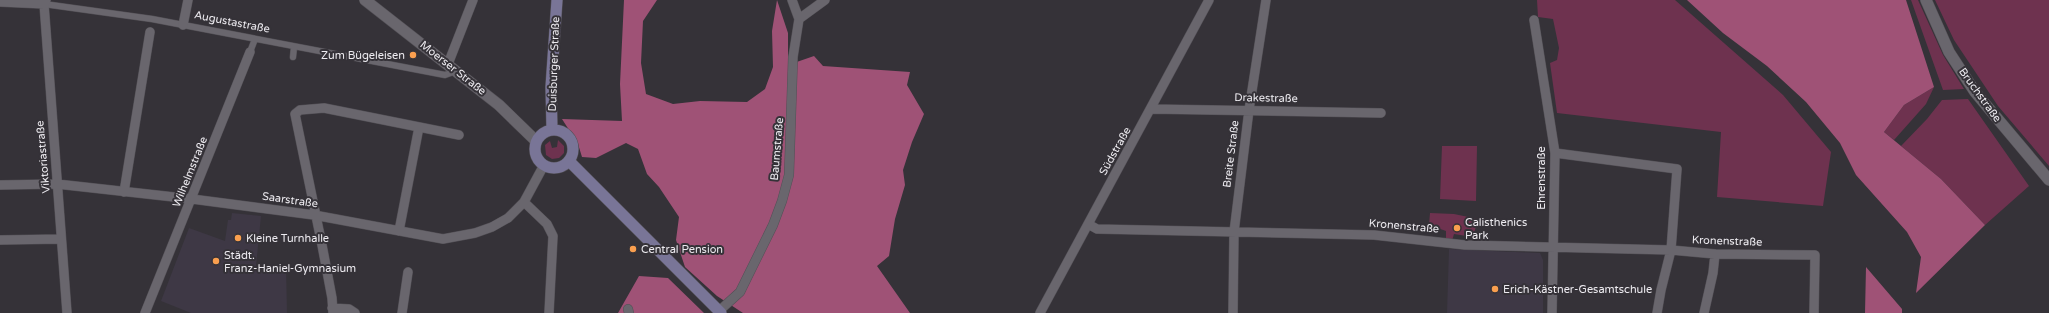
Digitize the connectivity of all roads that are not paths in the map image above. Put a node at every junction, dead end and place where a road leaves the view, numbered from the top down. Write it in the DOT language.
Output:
graph roads {
  1 [pos="188,0"];
  2 [pos="365,0"];
  3 [pos="473,0"];
  4 [pos="557,0"];
  5 [pos="792,0"];
  6 [pos="825,0"];
  7 [pos="1209,0"];
  8 [pos="1266,0"];
  9 [pos="1926,0"];
  10 [pos="0,2"];
  11 [pos="45,2"];
  12 [pos="152,19"];
  13 [pos="799,19"];
  14 [pos="1534,20"];
  15 [pos="183,25"];
  16 [pos="150,32"];
  17 [pos="255,39"];
  18 [pos="294,47"];
  19 [pos="250,52"];
  20 [pos="292,57"];
  21 [pos="452,67"];
  22 [pos="1151,109"];
  23 [pos="1249,110"];
  24 [pos="1382,113"];
  25 [pos="419,127"];
  26 [pos="552,129"];
  27 [pos="459,135"];
  28 [pos="536,141"];
  29 [pos="1555,153"];
  30 [pos="569,161"];
  31 [pos="544,165"];
  32 [pos="2049,180"];
  33 [pos="58,184"];
  34 [pos="0,185"];
  35 [pos="124,192"];
  36 [pos="192,199"];
  37 [pos="524,202"];
  38 [pos="314,215"];
  39 [pos="1088,224"];
  40 [pos="399,231"];
  41 [pos="1234,232"];
  42 [pos="0,240"];
  43 [pos="61,240"];
  44 [pos="1552,248"];
  45 [pos="1671,250"];
  46 [pos="1715,254"];
  47 [pos="408,272"];
  48 [pos="333,311"];
  49 [pos="720,312"];
  50 [pos="67,313"];
  51 [pos="145,313"];
  52 [pos="355,313"];
  53 [pos="402,313"];
  54 [pos="549,313"];
  55 [pos="1040,313"];
  56 [pos="1233,313"];
  57 [pos="1552,313"];
  58 [pos="1657,313"];
  59 [pos="1704,313"];
  60 [pos="1814,313"];
  1 -- 15 [label="street"];
  2 -- 21 [label="street, Moerser Straße"];
  3 -- 21 [label="street"];
  4 -- 26 [label="main road, Duisburger Straße"];
  5 -- 13 [label="street, Baumstraße"];
  6 -- 13 [label="street"];
  7 -- 22 [label="street, Südstraße"];
  8 -- 23 [label="street, Breite Straße"];
  9 -- 32 [label="street, Bruchstraße"];
  10 -- 11 [label="street, Augustastraße"];
  11 -- 12 [label="street, Augustastraße"];
  11 -- 33 [label="street, Viktoriastraße"];
  12 -- 15 [label="street, Augustastraße"];
  12 -- 16 [label="street"];
  13 -- 49 [label="street, Baumstraße"];
  14 -- 29 [label="street, Ehrenstraße"];
  15 -- 17 [label="street, Augustastraße"];
  16 -- 35 [label="street"];
  17 -- 18 [label="street, Augustastraße"];
  17 -- 19 [label="street, Wilhelmstraße"];
  18 -- 20 [label="street"];
  18 -- 21 [label="street, Augustastraße"];
  19 -- 36 [label="street, Wilhelmstraße"];
  21 -- 28 [label="street, Moerser Straße"];
  22 -- 23 [label="street, Drakestraße"];
  22 -- 39 [label="street, Südstraße"];
  23 -- 24 [label="street, Drakestraße"];
  23 -- 41 [label="street, Breite Straße"];
  25 -- 27 [label="street"];
  25 -- 38 [label="street"];
  25 -- 40 [label="street"];
  26 -- 28 [label="main road"];
  26 -- 30 [label="main road"];
  28 -- 31 [label="main road"];
  29 -- 44 [label="street, Ehrenstraße"];
  29 -- 45 [label="street"];
  30 -- 31 [label="main road"];
  30 -- 49 [label="main road"];
  31 -- 37 [label="street, Saarstraße"];
  33 -- 34 [label="street, Saarstraße"];
  33 -- 35 [label="street, Saarstraße"];
  33 -- 43 [label="street, Viktoriastraße"];
  35 -- 36 [label="street, Saarstraße"];
  36 -- 38 [label="street, Saarstraße"];
  36 -- 51 [label="street, Wilhelmstraße"];
  37 -- 40 [label="street, Saarstraße"];
  37 -- 54 [label="street"];
  38 -- 40 [label="street, Saarstraße"];
  38 -- 48 [label="street"];
  39 -- 41 [label="street, Kronenstraße"];
  39 -- 55 [label="street, Südstraße"];
  41 -- 44 [label="street, Kronenstraße"];
  41 -- 56 [label="street, Breite Straße"];
  42 -- 43 [label="street"];
  43 -- 50 [label="street, Viktoriastraße"];
  44 -- 45 [label="street, Kronenstraße"];
  44 -- 57 [label="street, Ehrenstraße"];
  45 -- 46 [label="street, Kronenstraße"];
  45 -- 58 [label="street"];
  46 -- 59 [label="street"];
  46 -- 60 [label="street, Kronenstraße"];
  47 -- 53 [label="street"];
  48 -- 52 [label="street"];
}
